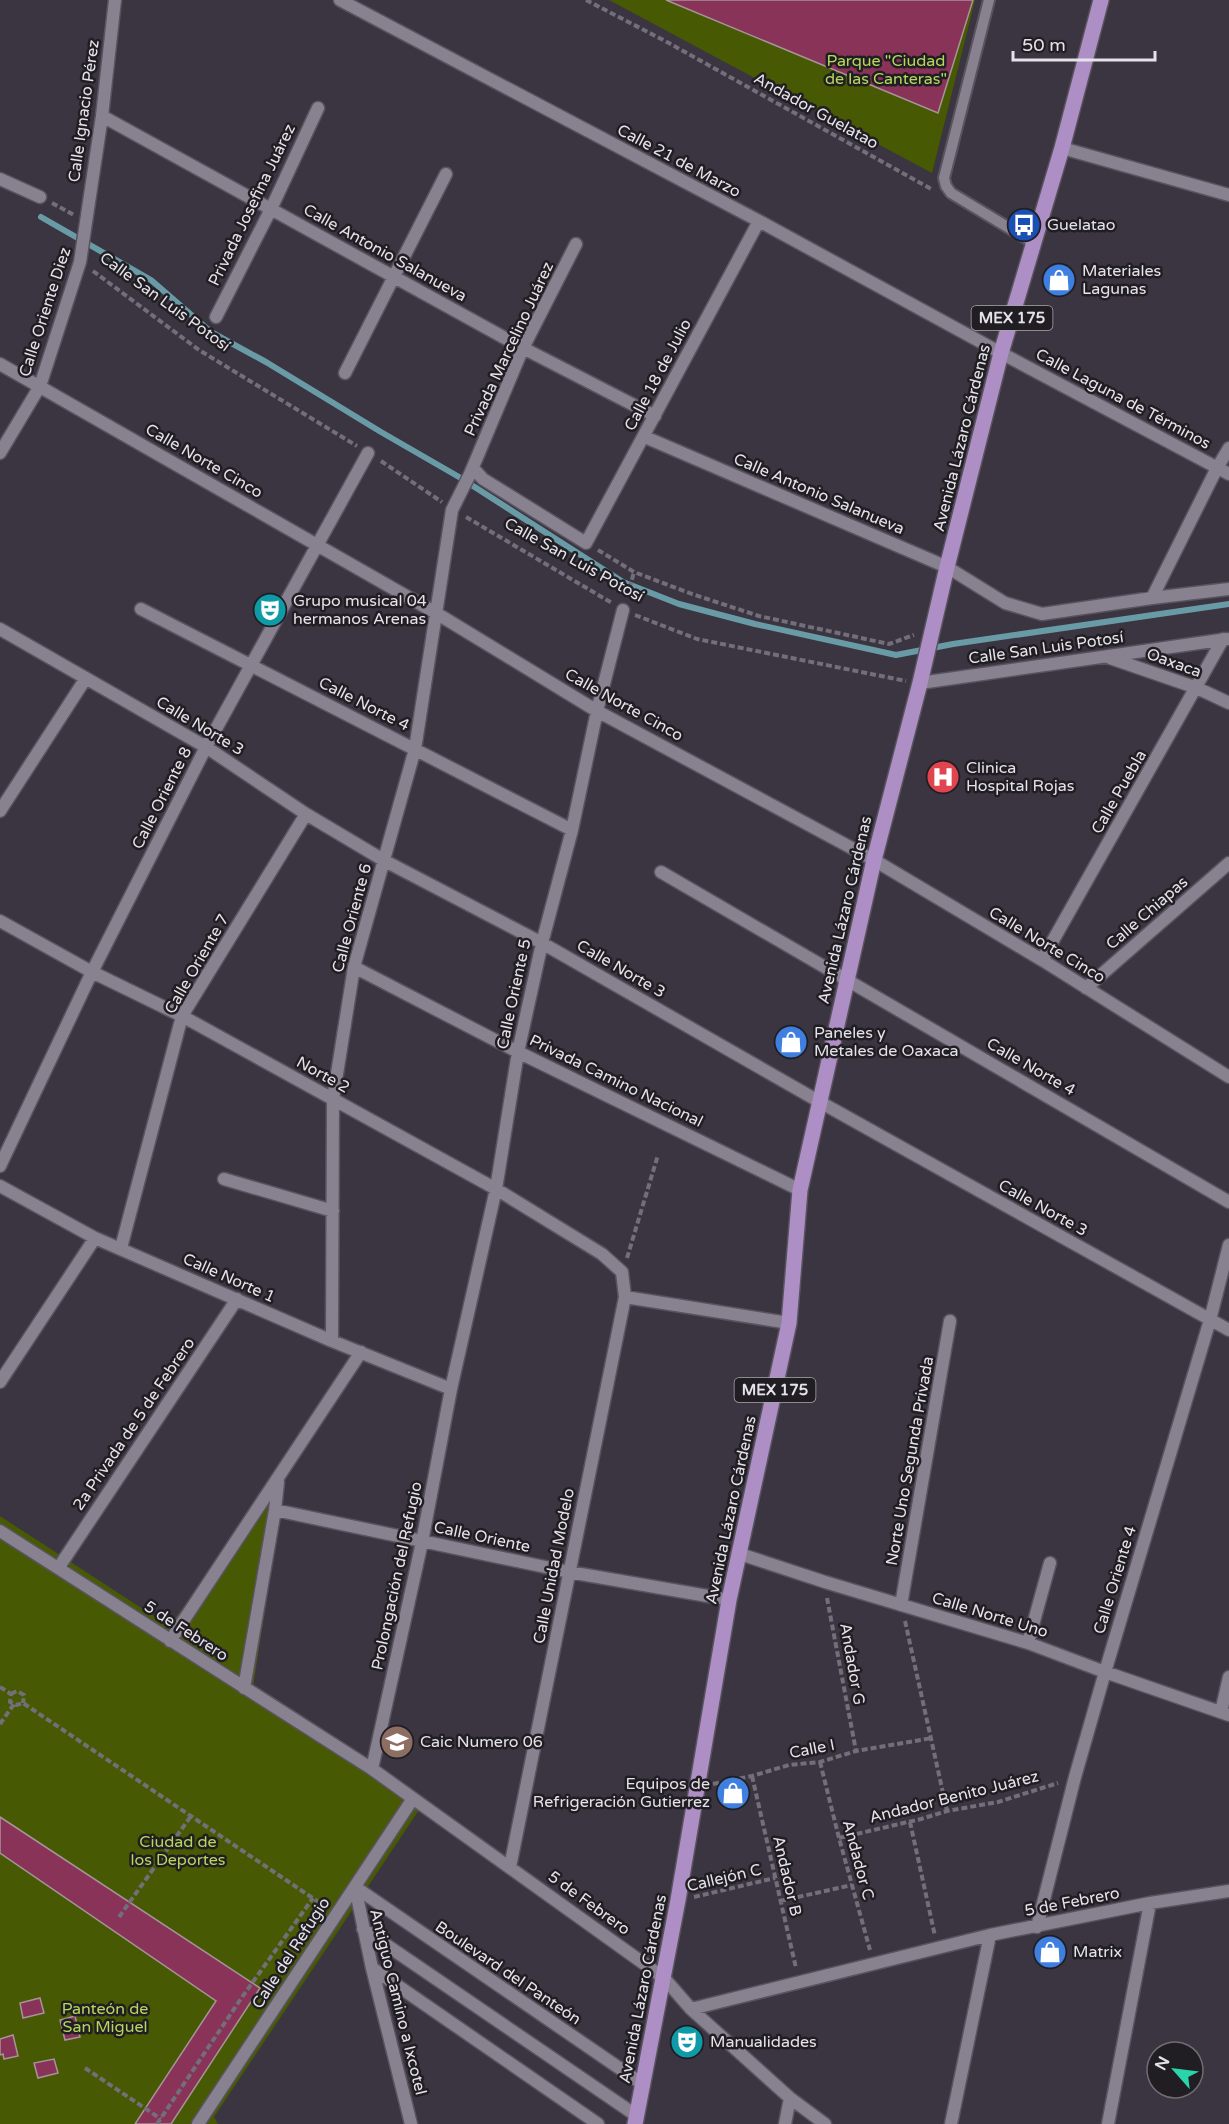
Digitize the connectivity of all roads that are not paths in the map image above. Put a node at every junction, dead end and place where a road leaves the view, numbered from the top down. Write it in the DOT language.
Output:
graph roads {
  1 [pos="115,0"];
  2 [pos="340,0"];
  3 [pos="989,0"];
  4 [pos="1101,0"];
  5 [pos="318,108"];
  6 [pos="102,116"];
  7 [pos="1062,148"];
  8 [pos="446,174"];
  9 [pos="0,179"];
  10 [pos="1229,195"];
  11 [pos="40,197"];
  12 [pos="271,209"];
  13 [pos="759,221"];
  14 [pos="84,243"];
  15 [pos="576,243"];
  16 [pos="1034,243"];
  17 [pos="392,276"];
  18 [pos="216,316"];
  19 [pos="523,348"];
  20 [pos="1001,353"];
  21 [pos="0,364"];
  22 [pos="345,373"];
  23 [pos="39,386"];
  24 [pos="655,416"];
  25 [pos="645,437"];
  26 [pos="1229,448"];
  27 [pos="0,453"];
  28 [pos="368,453"];
  29 [pos="1217,468"];
  30 [pos="471,471"];
  31 [pos="1229,474"];
  32 [pos="458,498"];
  33 [pos="586,543"];
  34 [pos="316,544"];
  35 [pos="947,567"];
  36 [pos="1229,589"];
  37 [pos="1152,598"];
  38 [pos="141,609"];
  39 [pos="623,610"];
  40 [pos="436,613"];
  41 [pos="0,629"];
  42 [pos="1226,639"];
  43 [pos="1107,657"];
  44 [pos="251,665"];
  45 [pos="86,678"];
  46 [pos="920,683"];
  47 [pos="1197,688"];
  48 [pos="1229,703"];
  49 [pos="597,711"];
  50 [pos="206,747"];
  51 [pos="415,749"];
  52 [pos="0,811"];
  53 [pos="306,814"];
  54 [pos="572,830"];
  55 [pos="874,860"];
  56 [pos="385,861"];
  57 [pos="1229,863"];
  58 [pos="661,872"];
  59 [pos="0,921"];
  60 [pos="542,943"];
  61 [pos="1042,960"];
  62 [pos="354,967"];
  63 [pos="92,972"];
  64 [pos="848,979"];
  65 [pos="1086,988"];
  66 [pos="182,1016"];
  67 [pos="518,1052"];
  68 [pos="1229,1077"];
  69 [pos="333,1099"];
  70 [pos="820,1102"];
  71 [pos="0,1166"];
  72 [pos="224,1179"];
  73 [pos="0,1186"];
  74 [pos="496,1189"];
  75 [pos="800,1190"];
  76 [pos="1229,1202"];
  77 [pos="333,1211"];
  78 [pos="95,1238"];
  79 [pos="1229,1245"];
  80 [pos="121,1248"];
  81 [pos="622,1272"];
  82 [pos="625,1298"];
  83 [pos="237,1299"];
  84 [pos="1210,1320"];
  85 [pos="950,1321"];
  86 [pos="789,1323"];
  87 [pos="1229,1330"];
  88 [pos="332,1341"];
  89 [pos="361,1352"];
  90 [pos="0,1382"];
  91 [pos="451,1389"];
  92 [pos="278,1479"];
  93 [pos="275,1510"];
  94 [pos="0,1531"];
  95 [pos="422,1542"];
  96 [pos="740,1554"];
  97 [pos="1050,1563"];
  98 [pos="58,1567"];
  99 [pos="569,1572"];
  100 [pos="719,1598"];
  101 [pos="902,1605"];
  102 [pos="170,1641"];
  103 [pos="1028,1643"];
  104 [pos="1105,1672"];
  105 [pos="1229,1677"];
  106 [pos="244,1688"];
  107 [pos="1225,1713"];
  108 [pos="372,1769"];
  109 [pos="412,1800"];
  110 [pos="510,1867"];
  111 [pos="355,1887"];
  112 [pos="1229,1891"];
  113 [pos="1150,1903"];
  114 [pos="1037,1927"];
  115 [pos="363,1929"];
  116 [pos="990,1935"];
  117 [pos="372,1968"];
  118 [pos="664,1978"];
  119 [pos="691,2009"];
  120 [pos="644,2085"];
  121 [pos="790,2098"];
  122 [pos="205,2120"];
  123 [pos="636,2120"];
  124 [pos="411,2124"];
  125 [pos="598,2124"];
  126 [pos="785,2124"];
  127 [pos="825,2124"];
  128 [pos="951,2124"];
  129 [pos="1108,2124"];
  1 -- 6 [label="street, Calle Ignacio Pérez"];
  2 -- 13 [label="street, Calle 21 de Marzo"];
  3 -- 16 [label="lane"];
  4 -- 7 [label="main road, Avenida Lázaro Cárdenas / MEX 175"];
  5 -- 12 [label="street, Privada Josefina Juárez"];
  6 -- 12 [label="street, Calle Antonio Salanueva"];
  6 -- 14 [label="street, Calle Ignacio Pérez"];
  7 -- 10 [label="street"];
  7 -- 16 [label="main road, Avenida Lázaro Cárdenas / MEX 175"];
  8 -- 17 [label="street"];
  9 -- 11 [label="street"];
  12 -- 17 [label="street, Calle Antonio Salanueva"];
  12 -- 18 [label="street, Privada Josefina Juárez"];
  13 -- 20 [label="street, Calle 21 de Marzo"];
  13 -- 24 [label="street, Calle 18 de Julio"];
  14 -- 23 [label="street, Calle Oriente Diez"];
  15 -- 19 [label="street, Privada Marcelino Juárez"];
  16 -- 20 [label="main road, Avenida Lázaro Cárdenas / MEX 175"];
  17 -- 19 [label="street, Calle Antonio Salanueva"];
  17 -- 22 [label="street"];
  19 -- 24 [label="street, Calle Antonio Salanueva"];
  19 -- 30 [label="street, Privada Marcelino Juárez"];
  20 -- 29 [label="street, Calle Laguna de Términos"];
  20 -- 35 [label="main road, Avenida Lázaro Cárdenas / MEX 175"];
  21 -- 23 [label="street, Calle Norte Cinco"];
  23 -- 27 [label="street, Calle Oriente Diez"];
  23 -- 34 [label="street, Calle Norte Cinco"];
  24 -- 25 [label="street, Calle 18 de Julio"];
  25 -- 33 [label="street, Calle 18 de Julio"];
  25 -- 35 [label="street, Calle Antonio Salanueva"];
  26 -- 29 [label="street"];
  28 -- 34 [label="street, Calle Oriente 8"];
  29 -- 31 [label="street, Calle Laguna de Términos"];
  29 -- 37 [label="street"];
  30 -- 32 [label="street, Privada Marcelino Juárez"];
  30 -- 33 [label="street, Calle San Luis Potosí"];
  32 -- 40 [label="street, Calle Oriente 6"];
  34 -- 40 [label="street, Calle Norte Cinco"];
  34 -- 44 [label="street, Calle Oriente 8"];
  35 -- 37 [label="street"];
  35 -- 46 [label="main road, Avenida Lázaro Cárdenas / MEX 175"];
  36 -- 37 [label="street"];
  38 -- 44 [label="street, Calle Norte 4"];
  39 -- 49 [label="street, Calle Oriente 5"];
  40 -- 49 [label="street, Calle Norte Cinco"];
  40 -- 51 [label="street, Calle Oriente 6"];
  41 -- 45 [label="street, Calle Norte 3"];
  42 -- 43 [label="street, Calle San Luis Potosí"];
  42 -- 47 [label="street, Calle Puebla"];
  43 -- 46 [label="street, Calle San Luis Potosí"];
  43 -- 47 [label="street, Oaxaca"];
  44 -- 50 [label="street, Calle Oriente 8"];
  44 -- 51 [label="street, Calle Norte 4"];
  45 -- 50 [label="street, Calle Norte 3"];
  45 -- 52 [label="street"];
  46 -- 55 [label="main road, Avenida Lázaro Cárdenas / MEX 175"];
  47 -- 48 [label="street, Oaxaca"];
  47 -- 61 [label="street, Calle Puebla"];
  49 -- 54 [label="street, Calle Oriente 5"];
  49 -- 55 [label="street, Calle Norte Cinco"];
  50 -- 53 [label="street, Calle Norte 3"];
  50 -- 63 [label="street, Calle Oriente 8"];
  51 -- 54 [label="street, Calle Norte 4"];
  51 -- 56 [label="street, Calle Oriente 6"];
  53 -- 56 [label="street, Calle Norte 3"];
  53 -- 66 [label="street, Calle Oriente 7"];
  54 -- 60 [label="street, Calle Oriente 5"];
  55 -- 61 [label="street, Calle Norte Cinco"];
  55 -- 64 [label="main road, Avenida Lázaro Cárdenas / MEX 175"];
  56 -- 60 [label="street, Calle Norte 3"];
  56 -- 62 [label="street, Calle Oriente 6"];
  57 -- 65 [label="street, Calle Chiapas"];
  58 -- 64 [label="street, Calle Norte 4"];
  59 -- 63 [label="street, Norte 2"];
  60 -- 67 [label="street, Calle Oriente 5"];
  60 -- 70 [label="street, Calle Norte 3"];
  61 -- 65 [label="street, Calle Norte Cinco"];
  62 -- 67 [label="street, Privada Camino Nacional"];
  62 -- 69 [label="street, Calle Oriente 6"];
  63 -- 66 [label="street, Norte 2"];
  63 -- 71 [label="street, Calle Oriente 8"];
  64 -- 70 [label="main road, Avenida Lázaro Cárdenas / MEX 175"];
  64 -- 76 [label="street, Calle Norte 4"];
  65 -- 68 [label="street, Calle Norte Cinco"];
  66 -- 69 [label="street, Norte 2"];
  66 -- 80 [label="street, Calle Oriente 7"];
  67 -- 74 [label="street, Calle Oriente 5"];
  67 -- 75 [label="street, Privada Camino Nacional"];
  69 -- 74 [label="street, Norte 2"];
  69 -- 77 [label="street, Calle Oriente 6"];
  70 -- 75 [label="main road, Avenida Lázaro Cárdenas / MEX 175"];
  70 -- 84 [label="street, Calle Norte 3"];
  72 -- 77 [label="street"];
  73 -- 78 [label="street, Calle Norte 1"];
  74 -- 81 [label="street, Norte 2"];
  74 -- 91 [label="street, Calle Oriente 5"];
  75 -- 86 [label="main road, Avenida Lázaro Cárdenas / MEX 175"];
  77 -- 88 [label="street, Calle Oriente 6"];
  78 -- 80 [label="street, Calle Norte 1"];
  78 -- 90 [label="street"];
  79 -- 84 [label="street, Calle Oriente 4"];
  80 -- 83 [label="street, Calle Norte 1"];
  81 -- 82 [label="street, Calle Unidad Modelo"];
  82 -- 86 [label="street"];
  82 -- 99 [label="street, Calle Unidad Modelo"];
  83 -- 88 [label="street, Calle Norte 1"];
  83 -- 98 [label="street, 2a Privada de 5 de Febrero"];
  84 -- 87 [label="street, Calle Norte 3"];
  84 -- 104 [label="street, Calle Oriente 4"];
  85 -- 101 [label="street, Norte Uno Segunda Privada"];
  86 -- 96 [label="main road, Avenida Lázaro Cárdenas / MEX 175"];
  88 -- 89 [label="street, Calle Norte 1"];
  89 -- 91 [label="street, Calle Norte 1"];
  89 -- 92 [label="street"];
  91 -- 95 [label="street, Prolongación del Refugio"];
  92 -- 93 [label="street"];
  92 -- 102 [label="street"];
  93 -- 95 [label="street, Calle Oriente"];
  93 -- 106 [label="street"];
  94 -- 98 [label="street, 5 de Febrero"];
  95 -- 99 [label="street, Calle Oriente"];
  95 -- 108 [label="street, Prolongación del Refugio"];
  96 -- 101 [label="street, Calle Norte Uno"];
  96 -- 118 [label="main road, Avenida Lázaro Cárdenas / MEX 175"];
  97 -- 103 [label="street"];
  98 -- 102 [label="street, 5 de Febrero"];
  99 -- 100 [label="street, Calle Oriente"];
  99 -- 110 [label="street, Calle Unidad Modelo"];
  101 -- 103 [label="street, Calle Norte Uno"];
  102 -- 106 [label="street, 5 de Febrero"];
  103 -- 104 [label="street, Calle Norte Uno"];
  104 -- 107 [label="street, Calle Norte Uno"];
  104 -- 114 [label="street, Calle Oriente 4"];
  105 -- 107 [label="street"];
  106 -- 108 [label="street, 5 de Febrero"];
  108 -- 109 [label="street, 5 de Febrero"];
  109 -- 110 [label="street, 5 de Febrero"];
  109 -- 111 [label="street, Calle del Refugio"];
  110 -- 118 [label="street, 5 de Febrero"];
  111 -- 115 [label="street, Antiguo Camino a Ixcotel"];
  111 -- 120 [label="street, Boulevard del Panteón"];
  111 -- 122 [label="street, Calle del Refugio"];
  112 -- 113 [label="street, 5 de Febrero"];
  113 -- 114 [label="street, 5 de Febrero"];
  113 -- 129 [label="street"];
  114 -- 116 [label="street, 5 de Febrero"];
  115 -- 117 [label="street, Antiguo Camino a Ixcotel"];
  115 -- 123 [label="street"];
  116 -- 119 [label="street, 5 de Febrero"];
  116 -- 128 [label="street"];
  117 -- 124 [label="street, Antiguo Camino a Ixcotel"];
  117 -- 125 [label="street"];
  118 -- 119 [label="street, 5 de Febrero"];
  118 -- 120 [label="main road, Avenida Lázaro Cárdenas / MEX 175"];
  119 -- 121 [label="street"];
  120 -- 123 [label="main road, Avenida Lázaro Cárdenas / MEX 175"];
  121 -- 126 [label="street"];
  121 -- 127 [label="street"];
}
